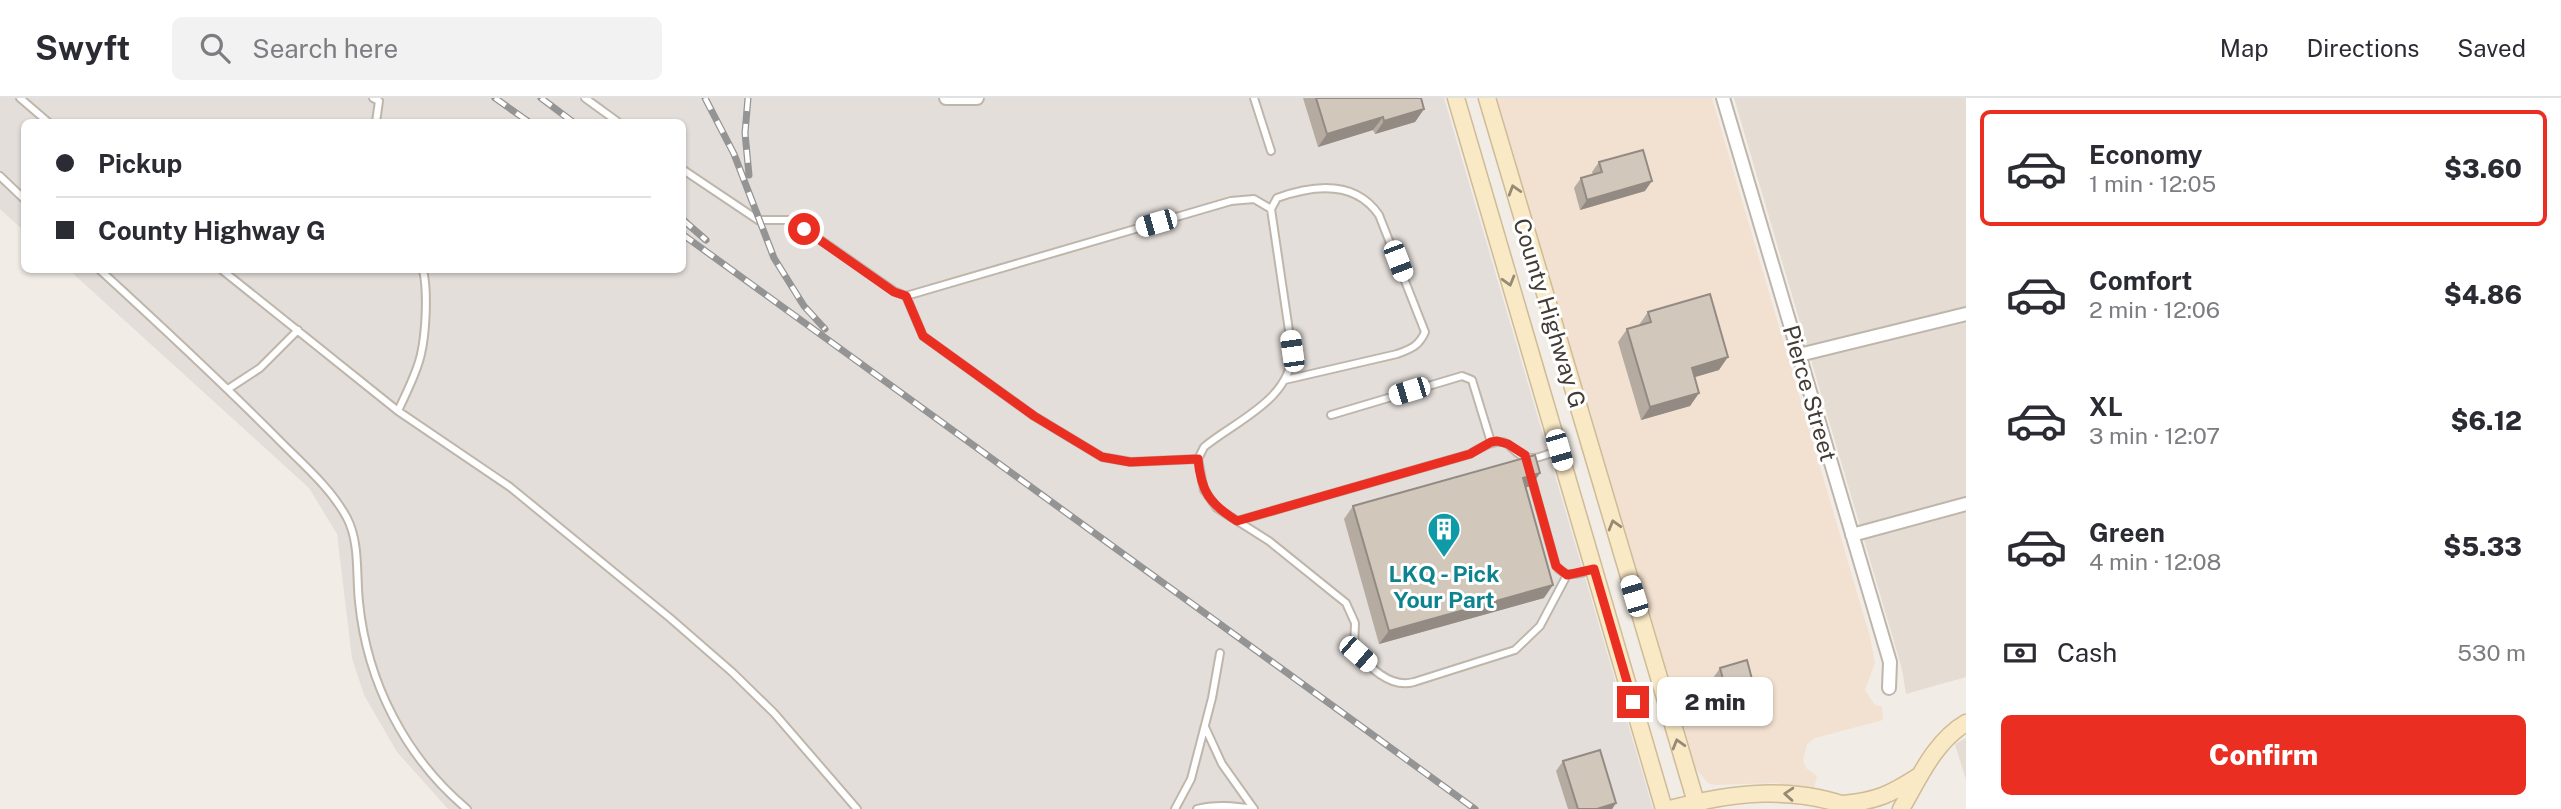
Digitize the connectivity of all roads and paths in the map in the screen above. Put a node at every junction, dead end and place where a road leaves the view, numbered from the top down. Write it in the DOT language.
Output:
graph roads {
  1 [pos="20,98"];
  2 [pos="373,98"];
  3 [pos="584,98"];
  4 [pos="946,98"];
  5 [pos="952,98"];
  6 [pos="977,98"];
  7 [pos="1254,98"];
  8 [pos="1456,98"];
  9 [pos="1487,98"];
  10 [pos="1723,98"];
  11 [pos="44,119"];
  12 [pos="376,119"];
  13 [pos="614,119"];
  14 [pos="1271,151"];
  15 [pos="686,172"];
  16 [pos="0,176"];
  17 [pos="21,196"];
  18 [pos="1271,209"];
  19 [pos="103,273"];
  20 [pos="226,273"];
  21 [pos="424,273"];
  22 [pos="906,296"];
  23 [pos="1966,314"];
  24 [pos="298,330"];
  25 [pos="1799,355"];
  26 [pos="1286,380"];
  27 [pos="228,389"];
  28 [pos="398,411"];
  29 [pos="1331,415"];
  30 [pos="1589,441"];
  31 [pos="1491,442"];
  32 [pos="1559,450"];
  33 [pos="1525,455"];
  34 [pos="1198,459"];
  35 [pos="1966,504"];
  36 [pos="1237,521"];
  37 [pos="1852,535"];
  38 [pos="1594,569"];
  39 [pos="1567,575"];
  40 [pos="1220,653"];
  41 [pos="1889,688"];
  42 [pos="1966,723"];
  43 [pos="1205,726"];
  44 [pos="1921,775"];
  45 [pos="1696,806"];
  46 [pos="1849,806"];
  47 [pos="467,809"];
  48 [pos="857,809"];
  49 [pos="1175,809"];
  50 [pos="1197,809"];
  51 [pos="1254,809"];
  52 [pos="1664,809"];
  53 [pos="1670,809"];
  54 [pos="1901,809"];
  1 -- 11 [label="lane"];
  2 -- 12 [label="lane"];
  3 -- 13 [label="lane"];
  4 -- 5 [label="street"];
  5 -- 6 [label="street"];
  7 -- 14 [label="lane"];
  8 -- 32 [label="main road, County Highway G, one-way"];
  30 -- 9 [label="main road, County Highway G, one-way"];
  10 -- 25 [label="street, Pierce Street"];
  15 -- 22 [label="lane"];
  16 -- 17 [label="lane"];
  18 -- 22 [label="lane"];
  18 -- 26 [label="lane"];
  18 -- 26 [label="lane"];
  19 -- 27 [label="lane"];
  20 -- 24 [label="lane"];
  21 -- 28 [label="lane"];
  22 -- 34 [label="lane"];
  23 -- 25 [label="street"];
  24 -- 27 [label="lane"];
  24 -- 28 [label="lane"];
  25 -- 37 [label="street, Pierce Street"];
  26 -- 34 [label="lane"];
  27 -- 47 [label="lane"];
  28 -- 48 [label="lane"];
  29 -- 31 [label="lane"];
  30 -- 32 [label="main road"];
  45 -- 30 [label="main road, County Highway G, one-way"];
  31 -- 33 [label="lane"];
  31 -- 36 [label="lane"];
  32 -- 33 [label="lane"];
  32 -- 38 [label="main road, County Highway G"];
  33 -- 39 [label="lane"];
  34 -- 36 [label="lane"];
  35 -- 37 [label="street"];
  36 -- 39 [label="lane"];
  37 -- 41 [label="street, Pierce Street"];
  38 -- 39 [label="lane"];
  38 -- 52 [label="main road, County Highway G"];
  40 -- 43 [label="lane"];
  42 -- 44 [label="main road"];
  43 -- 49 [label="lane"];
  43 -- 51 [label="lane"];
  44 -- 46 [label="main road"];
  44 -- 54 [label="main road"];
  46 -- 45 [label="main road, one-way"];
  45 -- 53 [label="main road"];
  50 -- 51 [label="lane"];
}
